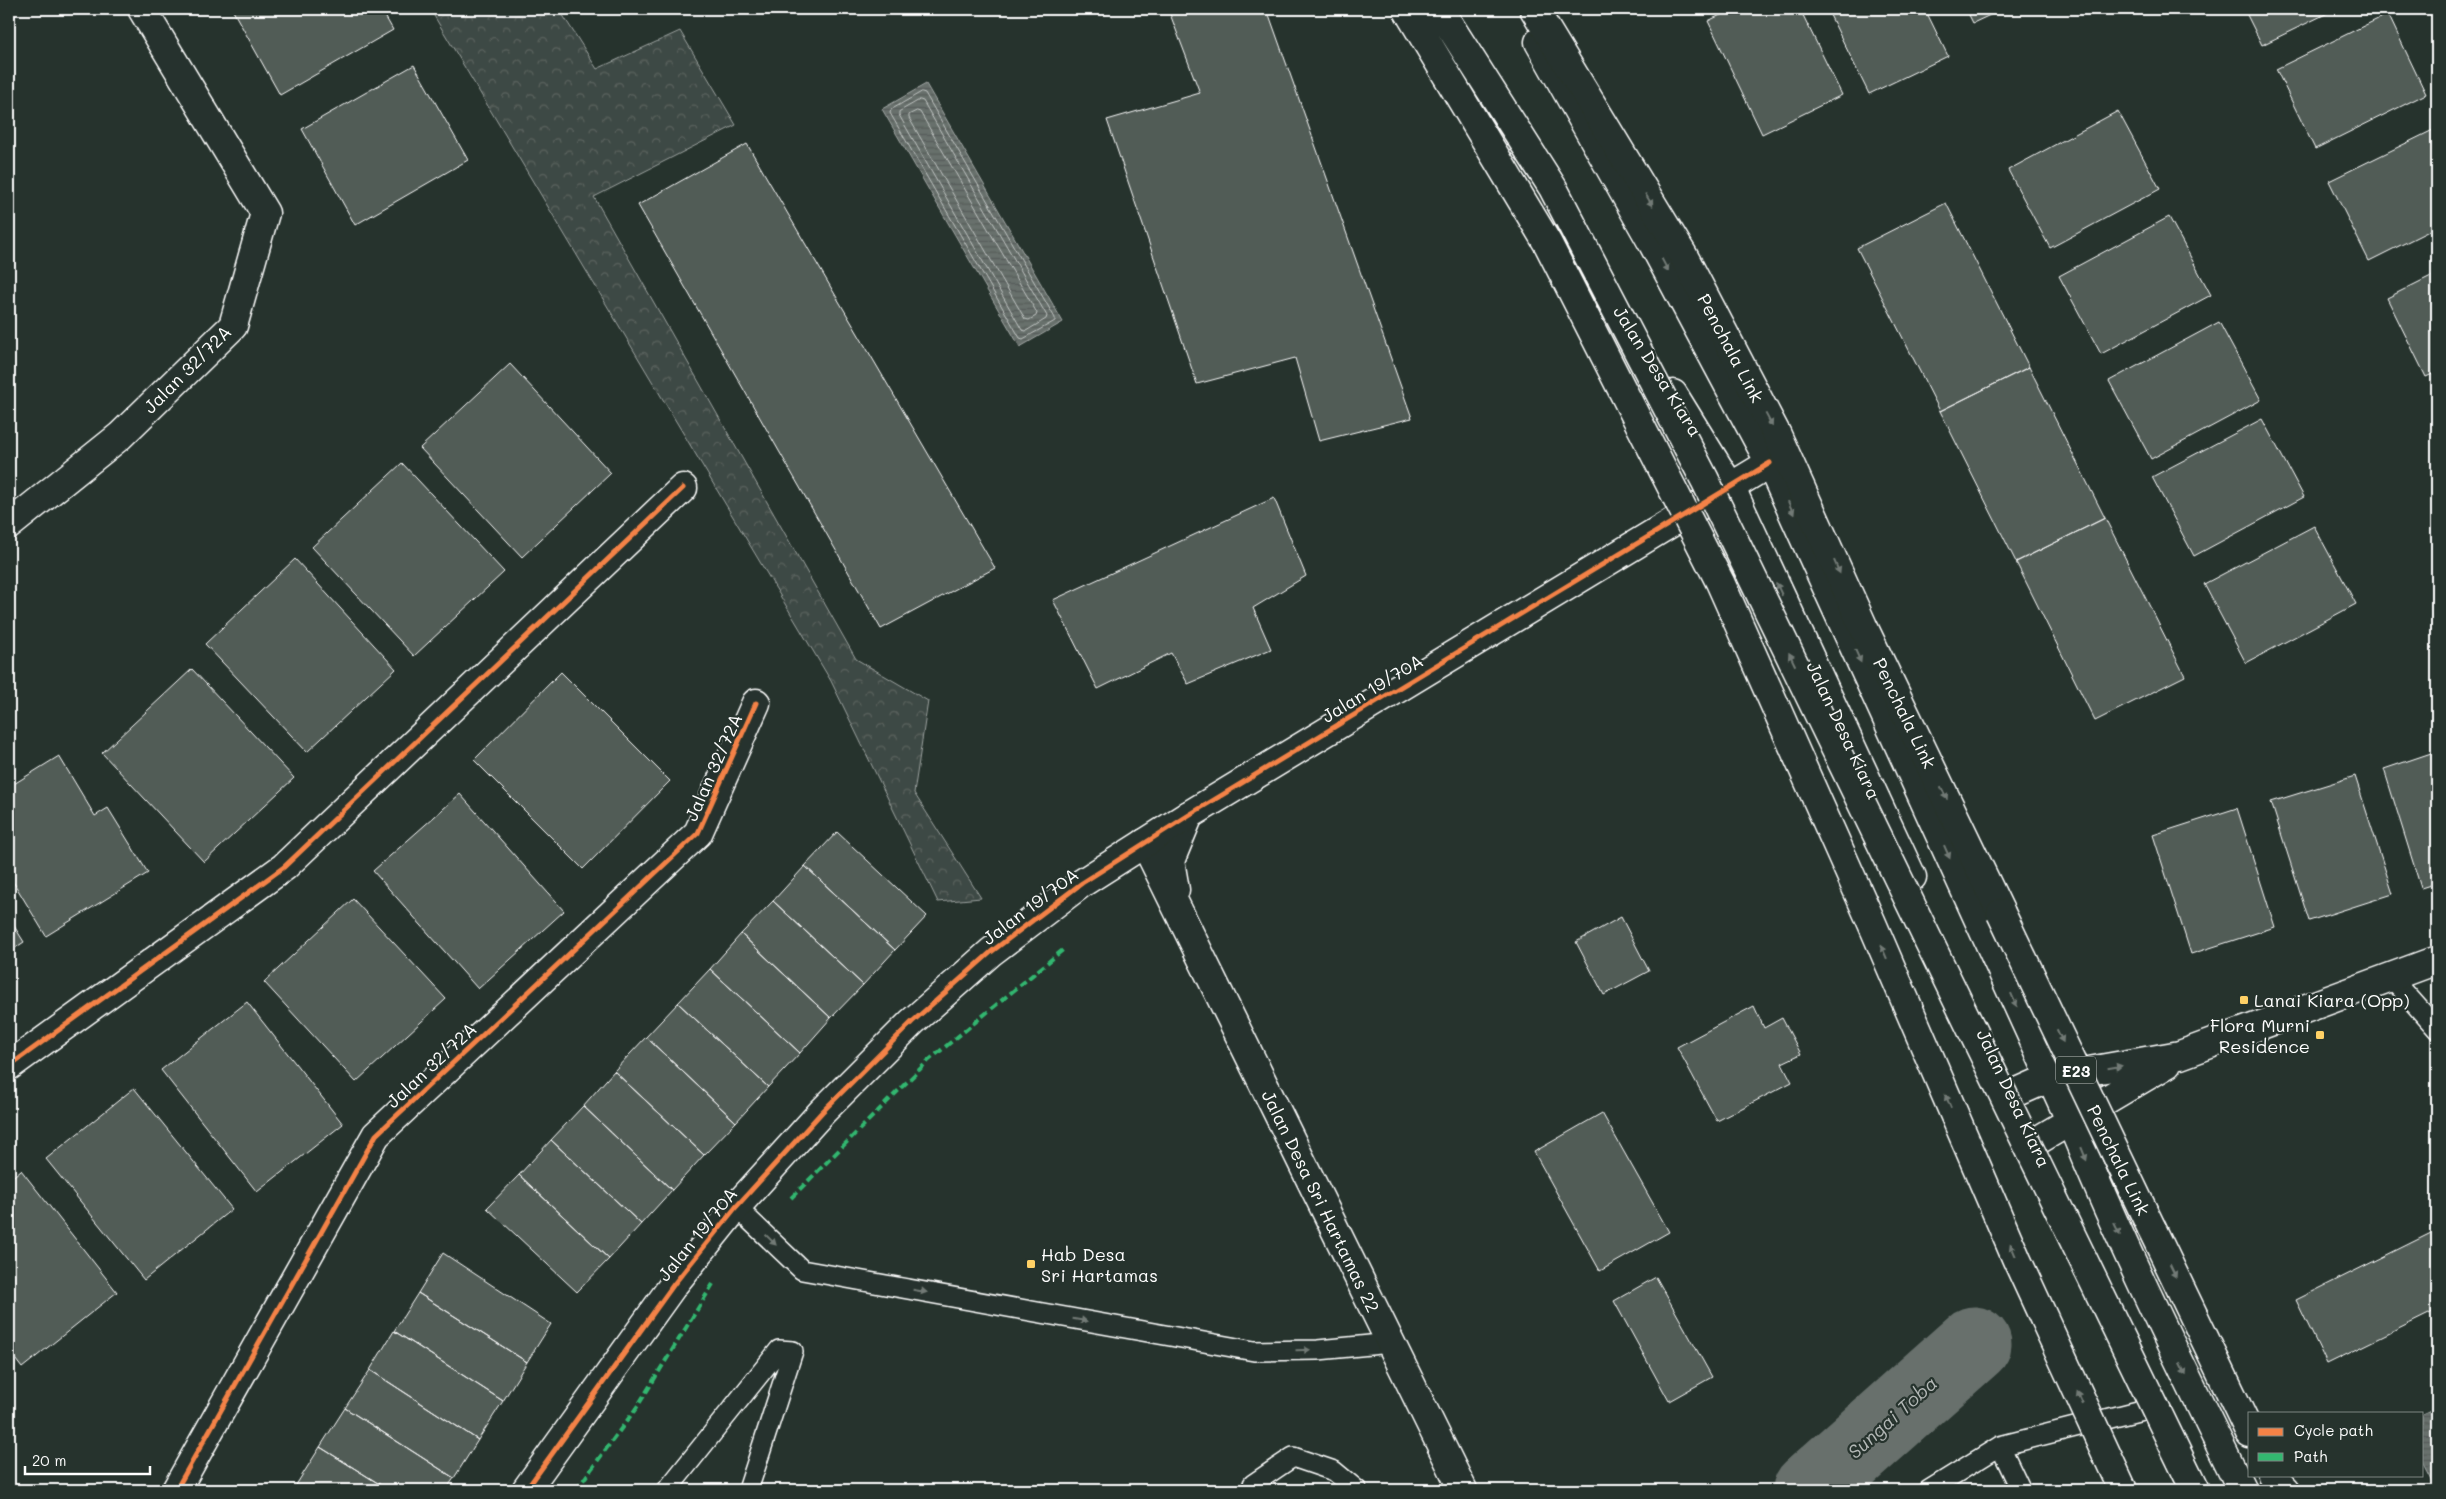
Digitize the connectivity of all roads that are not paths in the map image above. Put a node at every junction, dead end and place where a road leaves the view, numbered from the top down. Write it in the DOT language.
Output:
graph roads {
  1 [pos="142,9"];
  2 [pos="1407,9"];
  3 [pos="1430,9"];
  4 [pos="1439,9"];
  5 [pos="1520,9"];
  6 [pos="1534,9"];
  7 [pos="1770,463"];
  8 [pos="683,488"];
  9 [pos="1731,488"];
  10 [pos="9,525"];
  11 [pos="756,703"];
  12 [pos="1189,815"];
  13 [pos="1145,843"];
  14 [pos="1179,911"];
  15 [pos="2437,961"];
  16 [pos="2391,977"];
  17 [pos="2437,1029"];
  18 [pos="2180,1055"];
  19 [pos="9,1066"];
  20 [pos="2049,1078"];
  21 [pos="2013,1094"];
  22 [pos="2071,1122"];
  23 [pos="2035,1142"];
  24 [pos="736,1207"];
  25 [pos="1391,1343"];
  26 [pos="2150,1408"];
  27 [pos="2248,1429"];
  28 [pos="2000,1446"];
  29 [pos="2271,1476"];
  30 [pos="2272,1476"];
  31 [pos="176,1490"];
  32 [pos="526,1490"];
  33 [pos="667,1490"];
  34 [pos="748,1490"];
  35 [pos="1252,1490"];
  36 [pos="1357,1490"];
  37 [pos="1463,1490"];
  38 [pos="1929,1490"];
  39 [pos="2020,1490"];
  40 [pos="2122,1490"];
  41 [pos="2186,1490"];
  42 [pos="2195,1490"];
  43 [pos="2242,1490"];
  44 [pos="2276,1490"];
  45 [pos="2286,1490"];
  1 -- 10 [label="main road, Jalan 32/72A"];
  40 -- 2 [label="main road, one-way, bridge"];
  3 -- 9 [label="main road, Jalan Desa Kiara"];
  42 -- 4 [label="main road, one-way, bridge"];
  5 -- 7 [label="main road, one-way"];
  6 -- 27 [label="main road, Penchala Link / E23, one-way, bridge"];
  7 -- 9 [label="main road, Jalan 19/70A"];
  7 -- 20 [label="main road, one-way"];
  8 -- 19 [label="main road"];
  9 -- 12 [label="main road, Jalan 19/70A"];
  21 -- 9 [label="main road, Jalan Desa Kiara, one-way"];
  11 -- 31 [label="main road, Jalan 32/72A"];
  12 -- 13 [label="main road, Jalan 19/70A"];
  12 -- 14 [label="main road, Jalan Desa Sri Hartamas 22"];
  13 -- 14 [label="main road, Jalan Desa Sri Hartamas 22"];
  13 -- 24 [label="main road, Jalan 19/70A"];
  14 -- 25 [label="main road, Jalan Desa Sri Hartamas 22"];
  15 -- 16 [label="main road"];
  16 -- 17 [label="lane"];
  16 -- 18 [label="main road"];
  20 -- 18 [label="main road, one-way"];
  18 -- 22 [label="main road"];
  20 -- 21 [label="main road"];
  20 -- 22 [label="main road"];
  21 -- 23 [label="main road, Jalan Desa Kiara"];
  22 -- 23 [label="main road"];
  22 -- 43 [label="main road, one-way"];
  23 -- 26 [label="main road, Jalan Desa Kiara"];
  24 -- 25 [label="lane, one-way"];
  24 -- 32 [label="main road, Jalan 19/70A"];
  25 -- 37 [label="main road, Jalan Desa Sri Hartamas 22"];
  26 -- 28 [label="lane"];
  26 -- 41 [label="main road, Jalan Desa Kiara"];
  28 -- 38 [label="lane"];
  28 -- 39 [label="lane"];
  29 -- 44 [label="main road"];
  30 -- 45 [label="main road"];
  33 -- 34 [label="lane"];
  35 -- 36 [label="lane"];
}
